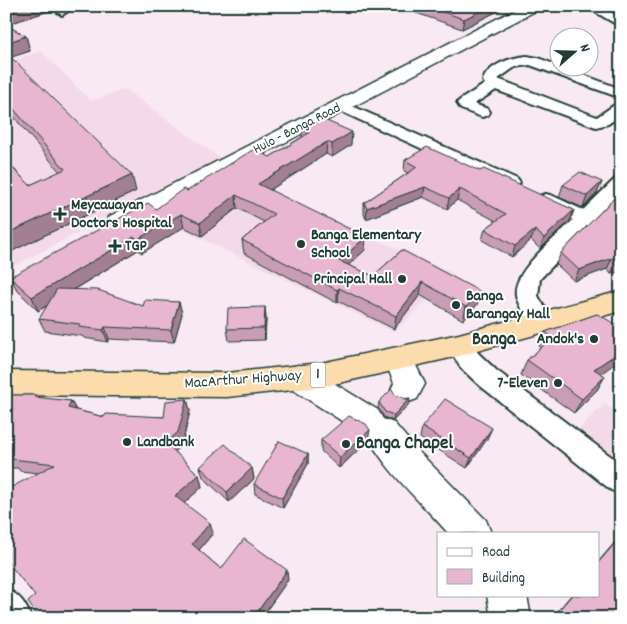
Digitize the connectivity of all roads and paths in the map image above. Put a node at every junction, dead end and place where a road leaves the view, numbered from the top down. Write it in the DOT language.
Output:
graph roads {
  1 [pos="534,6"];
  2 [pos="591,6"];
  3 [pos="621,23"];
  4 [pos="495,84"];
  5 [pos="621,94"];
  6 [pos="341,106"];
  7 [pos="621,107"];
  8 [pos="482,112"];
  9 [pos="621,183"];
  10 [pos="586,219"];
  11 [pos="101,229"];
  12 [pos="621,301"];
  13 [pos="543,323"];
  14 [pos="459,345"];
  15 [pos="399,359"];
  16 [pos="298,377"];
  17 [pos="6,383"];
  18 [pos="406,390"];
  19 [pos="621,481"];
  20 [pos="471,532"];
  21 [pos="507,596"];
  22 [pos="6,605"];
  23 [pos="15,618"];
  24 [pos="511,618"];
  1 -- 6 [label="main road, Hulo - Banga Road"];
  2 -- 3 [label="street"];
  4 -- 5 [label="street"];
  4 -- 7 [label="street"];
  4 -- 8 [label="street"];
  6 -- 10 [label="street"];
  6 -- 11 [label="main road, Hulo - Banga Road"];
  9 -- 10 [label="street"];
  10 -- 13 [label="street"];
  12 -- 13 [label="highway, MacArthur Highway / 1"];
  13 -- 14 [label="highway, MacArthur Highway / 1"];
  14 -- 15 [label="highway, MacArthur Highway / 1"];
  14 -- 19 [label="street"];
  15 -- 16 [label="highway, MacArthur Highway / 1"];
  15 -- 18 [label="main road"];
  16 -- 17 [label="highway, MacArthur Highway / 1"];
  16 -- 20 [label="main road"];
  21 -- 24 [label="main road"];
  22 -- 23 [label="street"];
}
